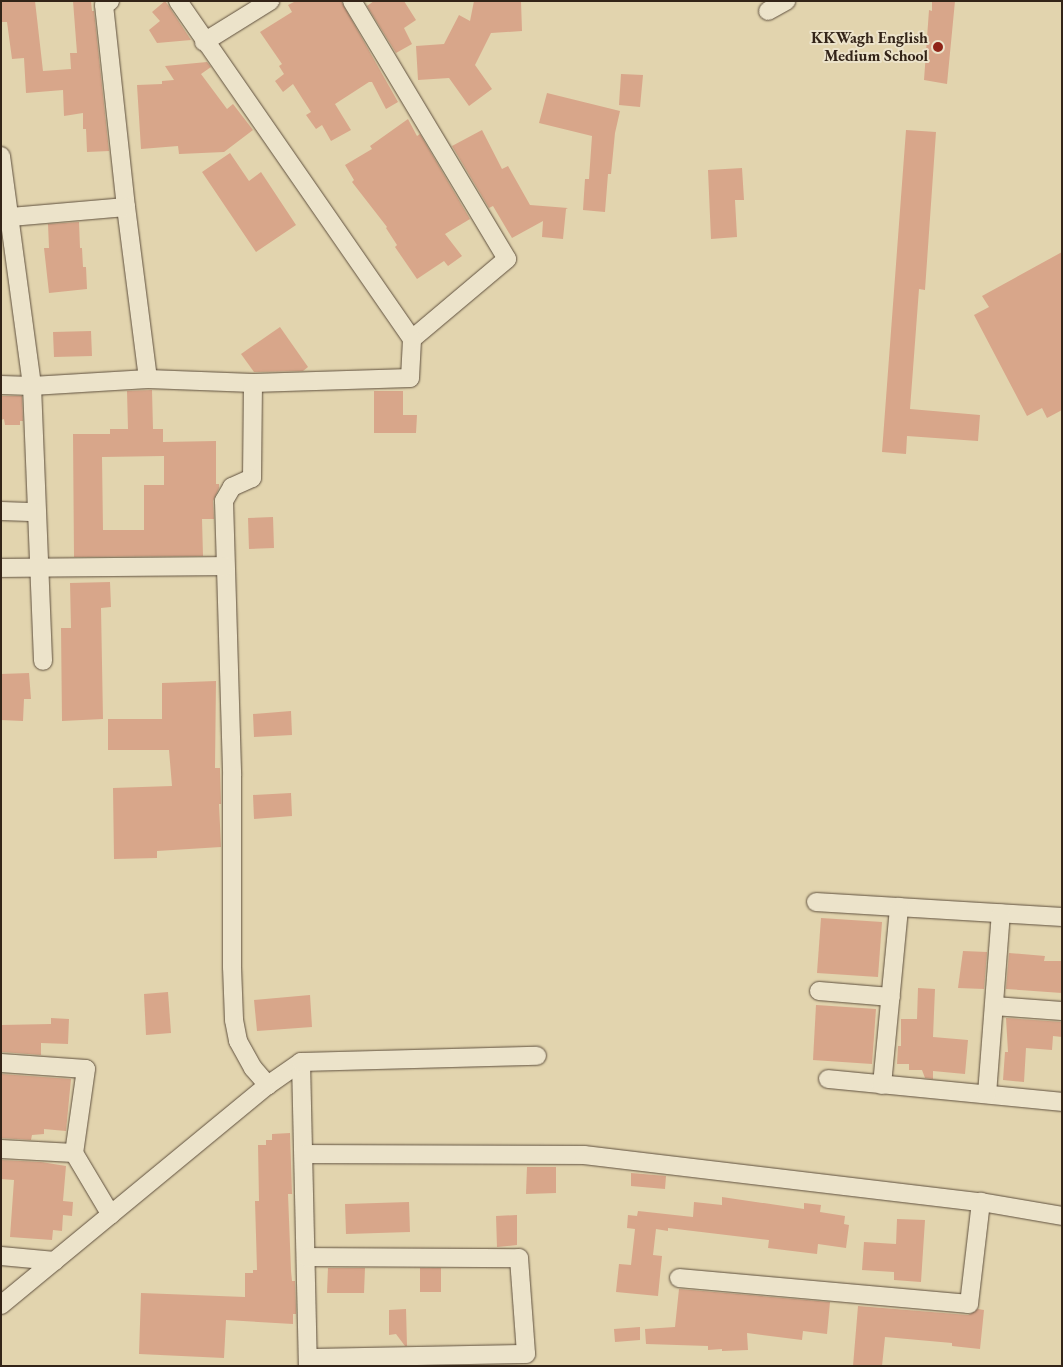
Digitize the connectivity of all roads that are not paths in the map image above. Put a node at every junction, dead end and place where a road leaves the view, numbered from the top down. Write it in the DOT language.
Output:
graph roads {
  1 [pos="110,1"];
  2 [pos="178,1"];
  3 [pos="270,1"];
  4 [pos="352,1"];
  5 [pos="786,1"];
  6 [pos="768,11"];
  7 [pos="204,42"];
  8 [pos="1,156"];
  9 [pos="126,207"];
  10 [pos="11,217"];
  11 [pos="412,339"];
  12 [pos="148,379"];
  13 [pos="253,383"];
  14 [pos="1,385"];
  15 [pos="32,386"];
  16 [pos="1,512"];
  17 [pos="37,512"];
  18 [pos="226,566"];
  19 [pos="1,568"];
  20 [pos="39,569"];
  21 [pos="43,661"];
  22 [pos="816,902"];
  23 [pos="899,907"];
  24 [pos="1002,914"];
  25 [pos="1062,917"];
  26 [pos="819,991"];
  27 [pos="890,997"];
  28 [pos="994,1006"];
  29 [pos="1062,1011"];
  30 [pos="537,1056"];
  31 [pos="301,1062"];
  32 [pos="1,1063"];
  33 [pos="828,1079"];
  34 [pos="268,1085"];
  35 [pos="882,1085"];
  36 [pos="987,1094"];
  37 [pos="1062,1102"];
  38 [pos="1,1149"];
  39 [pos="74,1153"];
  40 [pos="304,1154"];
  41 [pos="981,1202"];
  42 [pos="111,1214"];
  43 [pos="1062,1216"];
  44 [pos="1,1256"];
  45 [pos="306,1257"];
  46 [pos="55,1261"];
  47 [pos="679,1278"];
  48 [pos="1,1304"];
  49 [pos="308,1362"];
  1 -- 9 [label="street"];
  2 -- 7 [label="street"];
  3 -- 7 [label="street"];
  4 -- 11 [label="street"];
  5 -- 6 [label="street"];
  7 -- 11 [label="street"];
  8 -- 10 [label="street"];
  9 -- 10 [label="street"];
  9 -- 12 [label="street"];
  10 -- 15 [label="street"];
  11 -- 13 [label="street"];
  12 -- 13 [label="street"];
  12 -- 15 [label="street"];
  13 -- 18 [label="street"];
  14 -- 15 [label="street"];
  15 -- 17 [label="street"];
  16 -- 17 [label="street"];
  17 -- 20 [label="street"];
  18 -- 20 [label="street"];
  18 -- 34 [label="street"];
  19 -- 20 [label="street"];
  20 -- 21 [label="street"];
  22 -- 23 [label="street"];
  23 -- 24 [label="street"];
  23 -- 27 [label="street"];
  24 -- 25 [label="street"];
  24 -- 28 [label="street"];
  26 -- 27 [label="street"];
  27 -- 35 [label="street"];
  28 -- 29 [label="street"];
  28 -- 36 [label="street"];
  30 -- 31 [label="street"];
  31 -- 34 [label="street"];
  31 -- 40 [label="street"];
  32 -- 39 [label="street"];
  33 -- 35 [label="street"];
  34 -- 42 [label="street"];
  35 -- 36 [label="street"];
  36 -- 37 [label="street"];
  38 -- 39 [label="street"];
  39 -- 42 [label="street"];
  40 -- 41 [label="street"];
  40 -- 45 [label="street"];
  41 -- 43 [label="street"];
  41 -- 47 [label="street"];
  42 -- 46 [label="street"];
  44 -- 46 [label="street"];
  45 -- 49 [label="street"];
  45 -- 49 [label="street"];
  46 -- 48 [label="street"];
}
